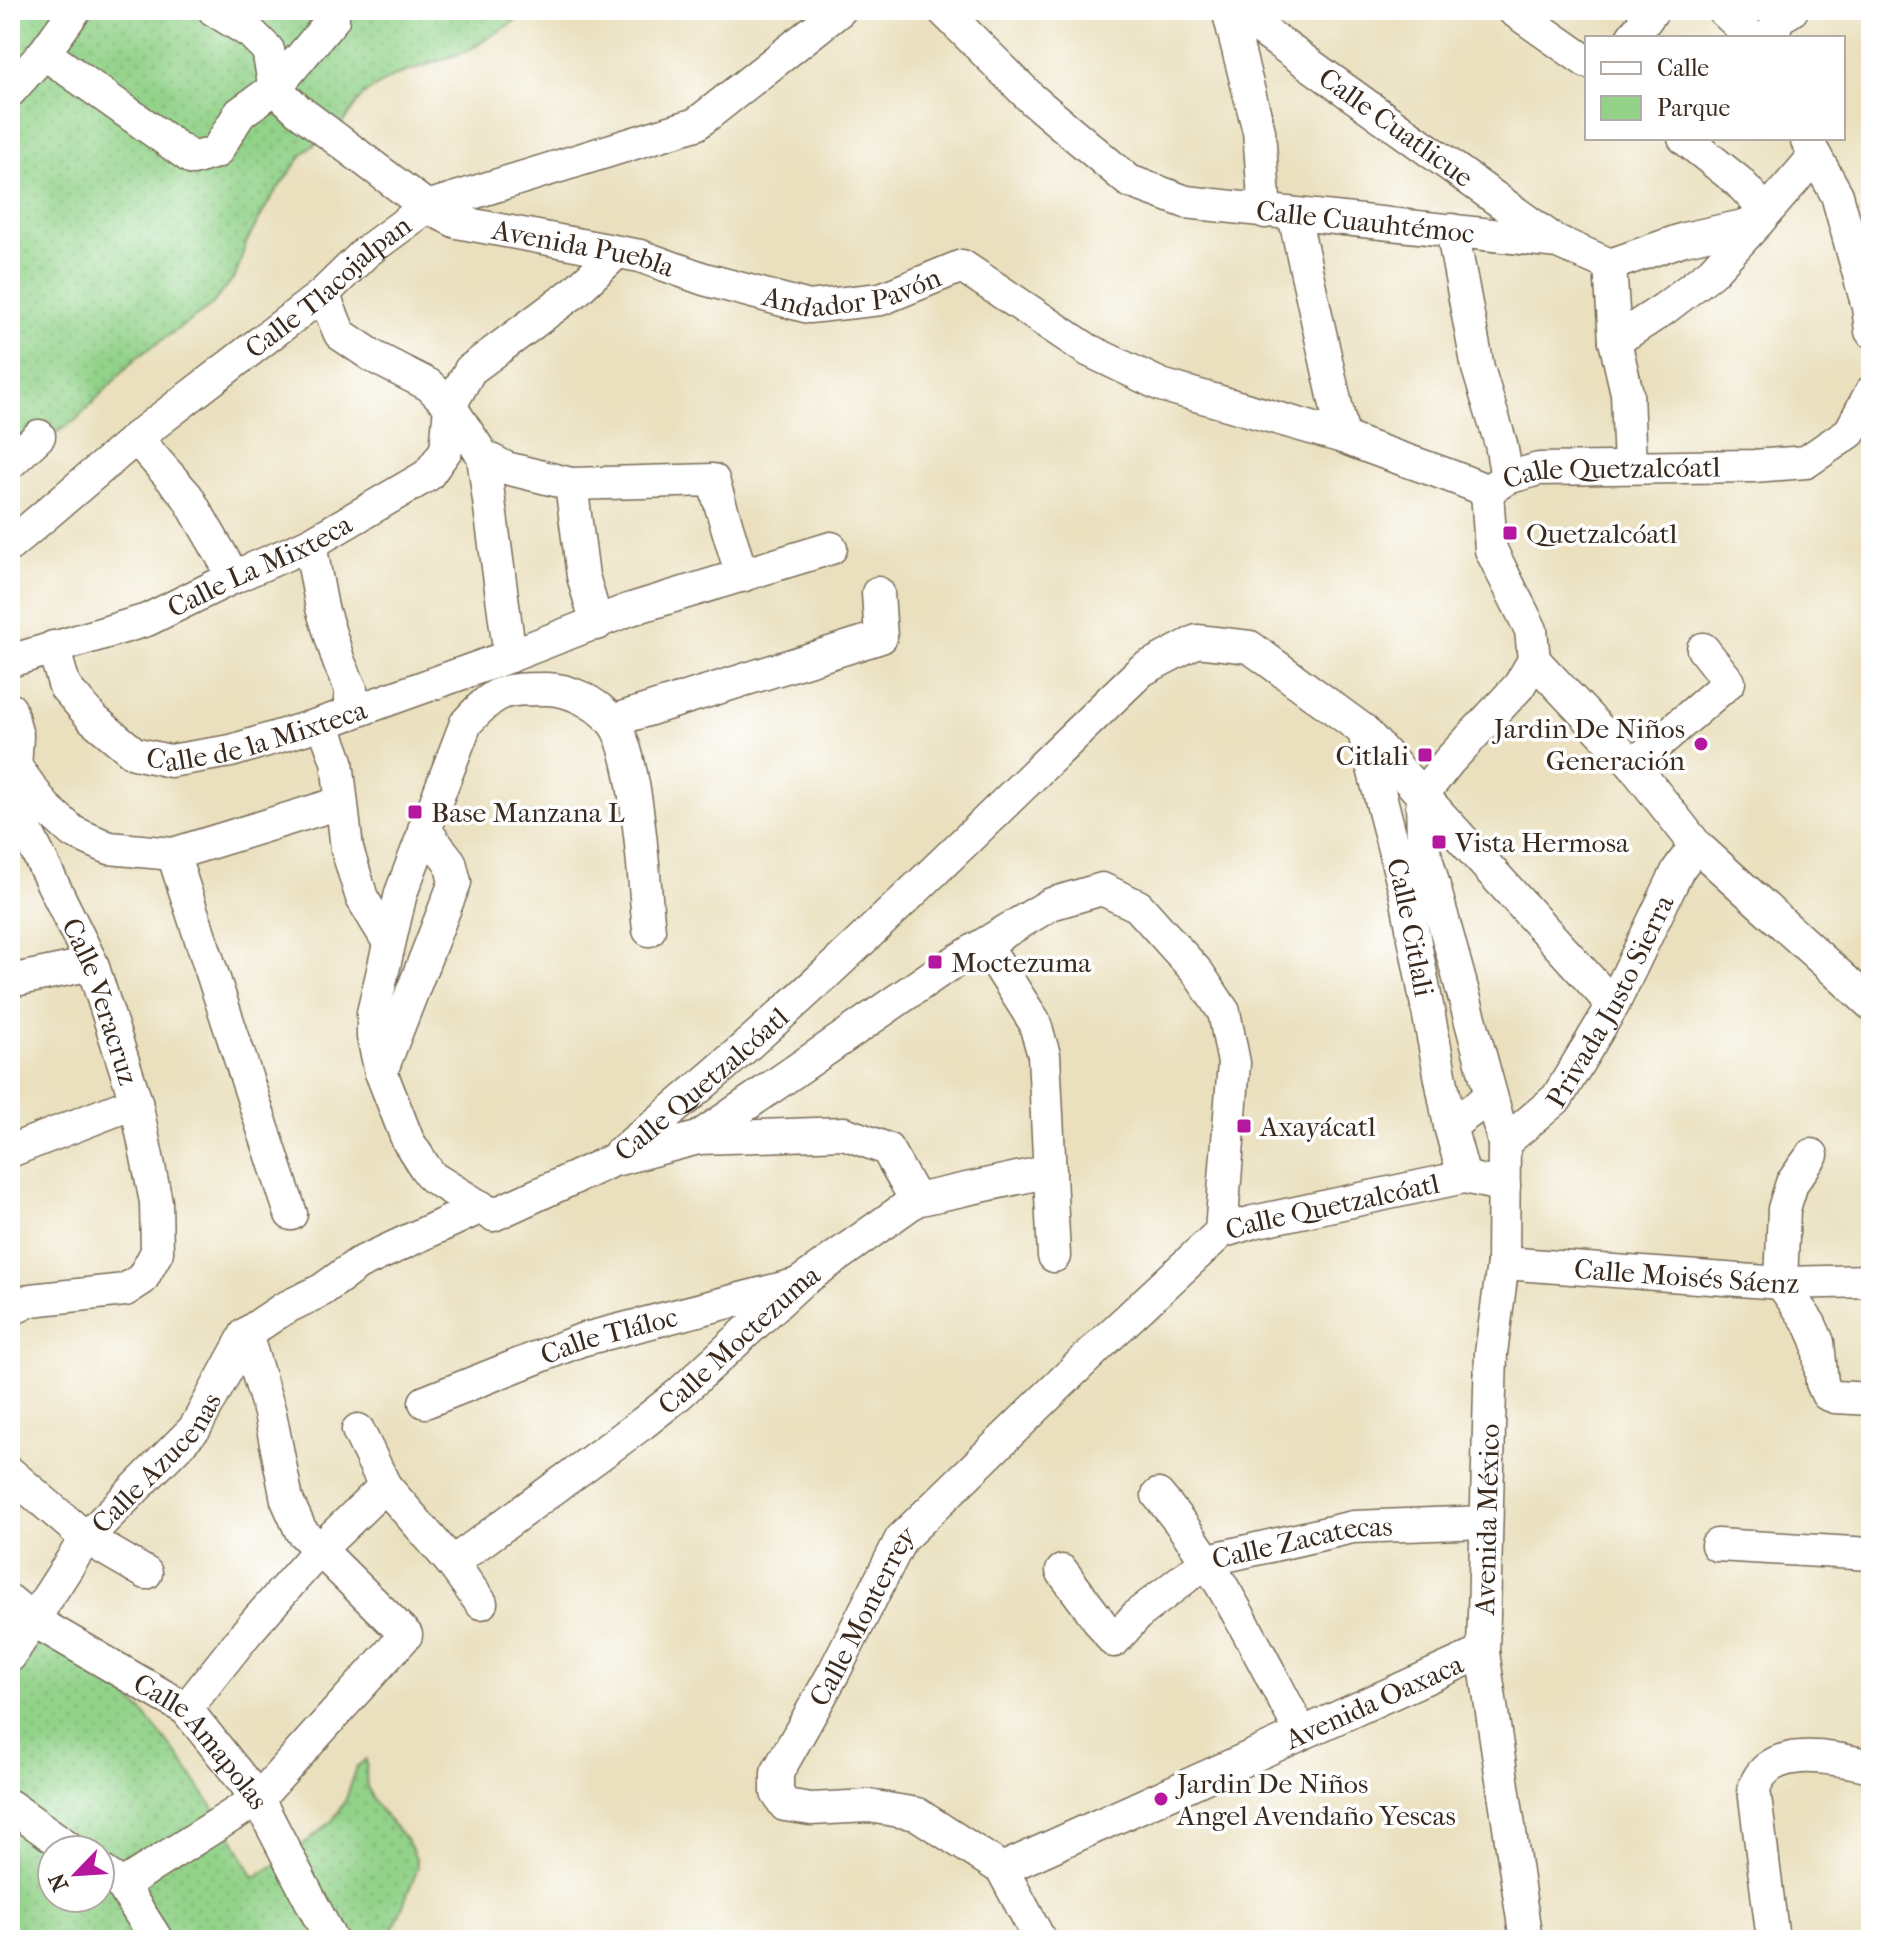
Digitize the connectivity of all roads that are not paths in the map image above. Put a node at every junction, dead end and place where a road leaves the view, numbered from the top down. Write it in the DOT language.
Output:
graph roads {
  1 [pos="75,10"];
  2 [pos="214,10"];
  3 [pos="840,10"];
  4 [pos="943,10"];
  5 [pos="1231,10"];
  6 [pos="1513,10"];
  7 [pos="1653,10"];
  8 [pos="1723,10"];
  9 [pos="1792,10"];
  10 [pos="333,19"];
  11 [pos="1634,36"];
  12 [pos="1751,36"];
  13 [pos="1773,36"];
  14 [pos="44,53"];
  15 [pos="1585,61"];
  16 [pos="275,88"];
  17 [pos="10,91"];
  18 [pos="1687,140"];
  19 [pos="1810,147"];
  20 [pos="427,207"];
  21 [pos="1280,213"];
  22 [pos="1762,217"];
  23 [pos="1452,230"];
  24 [pos="1558,242"];
  25 [pos="616,253"];
  26 [pos="1610,265"];
  27 [pos="739,289"];
  28 [pos="323,294"];
  29 [pos="1871,331"];
  30 [pos="1615,341"];
  31 [pos="1871,392"];
  32 [pos="450,406"];
  33 [pos="39,436"];
  34 [pos="1343,437"];
  35 [pos="136,438"];
  36 [pos="483,456"];
  37 [pos="10,463"];
  38 [pos="1630,467"];
  39 [pos="571,484"];
  40 [pos="1497,484"];
  41 [pos="310,544"];
  42 [pos="10,545"];
  43 [pos="831,548"];
  44 [pos="742,576"];
  45 [pos="234,577"];
  46 [pos="878,593"];
  47 [pos="597,624"];
  48 [pos="53,647"];
  49 [pos="1703,649"];
  50 [pos="510,656"];
  51 [pos="1534,660"];
  52 [pos="10,661"];
  53 [pos="463,672"];
  54 [pos="10,709"];
  55 [pos="337,718"];
  56 [pos="612,721"];
  57 [pos="466,723"];
  58 [pos="1363,730"];
  59 [pos="1633,765"];
  60 [pos="15,766"];
  61 [pos="1422,795"];
  62 [pos="340,803"];
  63 [pos="424,829"];
  64 [pos="1696,845"];
  65 [pos="22,850"];
  66 [pos="173,854"];
  67 [pos="649,930"];
  68 [pos="388,941"];
  69 [pos="985,944"];
  70 [pos="92,964"];
  71 [pos="10,981"];
  72 [pos="1871,1004"];
  73 [pos="1613,1005"];
  74 [pos="381,1072"];
  75 [pos="1490,1097"];
  76 [pos="136,1102"];
  77 [pos="1450,1126"];
  78 [pos="698,1138"];
  79 [pos="1504,1143"];
  80 [pos="10,1151"];
  81 [pos="1812,1155"];
  82 [pos="611,1161"];
  83 [pos="1050,1171"];
  84 [pos="1464,1177"];
  85 [pos="1504,1186"];
  86 [pos="916,1200"];
  87 [pos="481,1207"];
  88 [pos="291,1214"];
  89 [pos="1221,1232"];
  90 [pos="1054,1256"];
  91 [pos="1503,1263"];
  92 [pos="1871,1281"];
  93 [pos="1781,1283"];
  94 [pos="798,1284"];
  95 [pos="10,1310"];
  96 [pos="246,1334"];
  97 [pos="1871,1399"];
  98 [pos="425,1402"];
  99 [pos="358,1430"];
  100 [pos="10,1473"];
  101 [pos="385,1486"];
  102 [pos="1158,1495"];
  103 [pos="1486,1522"];
  104 [pos="86,1538"];
  105 [pos="1717,1545"];
  106 [pos="320,1549"];
  107 [pos="1871,1554"];
  108 [pos="1208,1560"];
  109 [pos="452,1563"];
  110 [pos="1062,1571"];
  111 [pos="146,1573"];
  112 [pos="481,1603"];
  113 [pos="22,1610"];
  114 [pos="1483,1652"];
  115 [pos="10,1656"];
  116 [pos="186,1709"];
  117 [pos="1301,1732"];
  118 [pos="1871,1766"];
  119 [pos="258,1799"];
  120 [pos="10,1806"];
  121 [pos="49,1834"];
  122 [pos="1002,1869"];
  123 [pos="116,1874"];
  124 [pos="116,1884"];
  125 [pos="157,1940"];
  126 [pos="331,1940"];
  127 [pos="1040,1940"];
  128 [pos="1526,1940"];
  129 [pos="1773,1940"];
  1 -- 14 [label="street"];
  2 -- 16 [label="street"];
  3 -- 20 [label="street, Calle Tlacojalpan"];
  4 -- 21 [label="street, Calle Cuauhtémoc"];
  5 -- 21 [label="street"];
  5 -- 24 [label="street, Calle Cuatlicue"];
  6 -- 15 [label="street"];
  7 -- 11 [label="street"];
  8 -- 12 [label="street"];
  9 -- 13 [label="street"];
  10 -- 16 [label="street"];
  14 -- 16 [label="street"];
  14 -- 17 [label="street"];
  16 -- 20 [label="street, Avenida Puebla"];
  18 -- 22 [label="street"];
  19 -- 22 [label="street"];
  19 -- 29 [label="street"];
  20 -- 25 [label="street, Avenida Puebla"];
  20 -- 28 [label="street, Calle Tlacojalpan"];
  21 -- 23 [label="street, Calle Cuauhtémoc"];
  21 -- 34 [label="street"];
  22 -- 26 [label="street"];
  22 -- 30 [label="street"];
  23 -- 24 [label="street, Calle Cuauhtémoc"];
  23 -- 40 [label="street"];
  24 -- 26 [label="street, Calle Cuauhtémoc"];
  25 -- 27 [label="street, Avenida Puebla"];
  25 -- 32 [label="street, Calle La Mixteca"];
  26 -- 30 [label="street"];
  27 -- 34 [label="street, Andador Pavón"];
  28 -- 32 [label="street"];
  28 -- 35 [label="street, Calle Tlacojalpan"];
  30 -- 38 [label="street"];
  31 -- 38 [label="street, Calle Quetzalcóatl"];
  32 -- 36 [label="street"];
  32 -- 41 [label="street, Calle La Mixteca"];
  33 -- 37 [label="street"];
  34 -- 40 [label="street"];
  35 -- 42 [label="street, Calle Tlacojalpan"];
  35 -- 45 [label="street"];
  36 -- 39 [label="street"];
  36 -- 50 [label="street"];
  38 -- 40 [label="street, Calle Quetzalcóatl"];
  39 -- 44 [label="street"];
  39 -- 47 [label="street"];
  40 -- 51 [label="street, Calle Quetzalcóatl"];
  41 -- 45 [label="street, Calle La Mixteca"];
  41 -- 55 [label="street"];
  43 -- 44 [label="street, Calle de la Mixteca"];
  44 -- 47 [label="street, Calle de la Mixteca"];
  45 -- 48 [label="street, Calle La Mixteca"];
  46 -- 56 [label="street"];
  47 -- 50 [label="street, Calle de la Mixteca"];
  48 -- 52 [label="street, Calle La Mixteca"];
  48 -- 55 [label="street, Calle de la Mixteca"];
  49 -- 59 [label="street"];
  50 -- 53 [label="street, Calle de la Mixteca"];
  51 -- 59 [label="street"];
  51 -- 61 [label="street"];
  53 -- 55 [label="street, Calle de la Mixteca"];
  53 -- 57 [label="street"];
  54 -- 60 [label="street, Calle Veracruz"];
  55 -- 62 [label="street"];
  56 -- 57 [label="street"];
  56 -- 67 [label="street"];
  57 -- 63 [label="street"];
  58 -- 61 [label="street"];
  58 -- 77 [label="street, Calle Citlali"];
  58 -- 82 [label="street, Calle Quetzalcóatl"];
  59 -- 64 [label="street"];
  60 -- 65 [label="street, Calle Veracruz"];
  60 -- 66 [label="street"];
  61 -- 73 [label="street"];
  61 -- 75 [label="street"];
  62 -- 66 [label="street"];
  62 -- 68 [label="street"];
  63 -- 68 [label="street"];
  63 -- 74 [label="street"];
  64 -- 72 [label="street"];
  64 -- 73 [label="street, Privada Justo Sierra"];
  65 -- 70 [label="street, Calle Veracruz"];
  66 -- 88 [label="street"];
  68 -- 74 [label="street"];
  69 -- 78 [label="street, Calle Quetzalcóatl"];
  69 -- 83 [label="street"];
  69 -- 89 [label="street, Calle Quetzalcóatl"];
  70 -- 71 [label="street"];
  70 -- 76 [label="street, Calle Veracruz"];
  73 -- 79 [label="street, Privada Justo Sierra"];
  74 -- 87 [label="street"];
  75 -- 77 [label="street, Calle Quetzalcóatl"];
  75 -- 79 [label="street, Avenida México"];
  76 -- 80 [label="street"];
  76 -- 95 [label="street, Calle Veracruz"];
  77 -- 84 [label="street, Calle Quetzalcóatl"];
  78 -- 82 [label="street, Calle Quetzalcóatl"];
  78 -- 86 [label="street"];
  79 -- 85 [label="street, Avenida México"];
  81 -- 93 [label="street"];
  82 -- 87 [label="street"];
  83 -- 86 [label="street, Calle Moctezuma"];
  83 -- 90 [label="street"];
  84 -- 85 [label="street"];
  84 -- 89 [label="street, Calle Quetzalcóatl"];
  85 -- 91 [label="street, Avenida México"];
  86 -- 94 [label="street, Calle Moctezuma"];
  87 -- 96 [label="street, Calle Azucenas"];
  89 -- 122 [label="street, Calle Monterrey"];
  91 -- 93 [label="street, Calle Moisés Sáenz"];
  91 -- 103 [label="street, Avenida México"];
  92 -- 93 [label="street, Calle Moisés Sáenz"];
  93 -- 97 [label="street"];
  94 -- 98 [label="street, Calle Tláloc"];
  94 -- 109 [label="street, Calle Moctezuma"];
  96 -- 104 [label="street, Calle Azucenas"];
  96 -- 106 [label="street"];
  99 -- 101 [label="street"];
  100 -- 104 [label="street"];
  101 -- 106 [label="street"];
  101 -- 109 [label="street"];
  102 -- 108 [label="street"];
  103 -- 108 [label="street, Calle Zacatecas"];
  103 -- 114 [label="street, Avenida México"];
  104 -- 111 [label="street"];
  104 -- 113 [label="street, Calle Azucenas"];
  105 -- 107 [label="street"];
  106 -- 116 [label="street"];
  106 -- 119 [label="street"];
  108 -- 110 [label="street, Calle Zacatecas"];
  108 -- 117 [label="street"];
  109 -- 112 [label="street"];
  113 -- 115 [label="street, Calle Azucenas"];
  113 -- 116 [label="street, Calle Amapolas"];
  114 -- 117 [label="street, Avenida Oaxaca"];
  114 -- 128 [label="street, Avenida México"];
  116 -- 119 [label="street, Calle Amapolas"];
  117 -- 122 [label="street, Avenida Oaxaca"];
  118 -- 129 [label="street"];
  119 -- 123 [label="street"];
  119 -- 126 [label="street, Calle Amapolas"];
  120 -- 121 [label="street"];
  122 -- 127 [label="street, Calle Monterrey"];
  124 -- 125 [label="street"];
}
